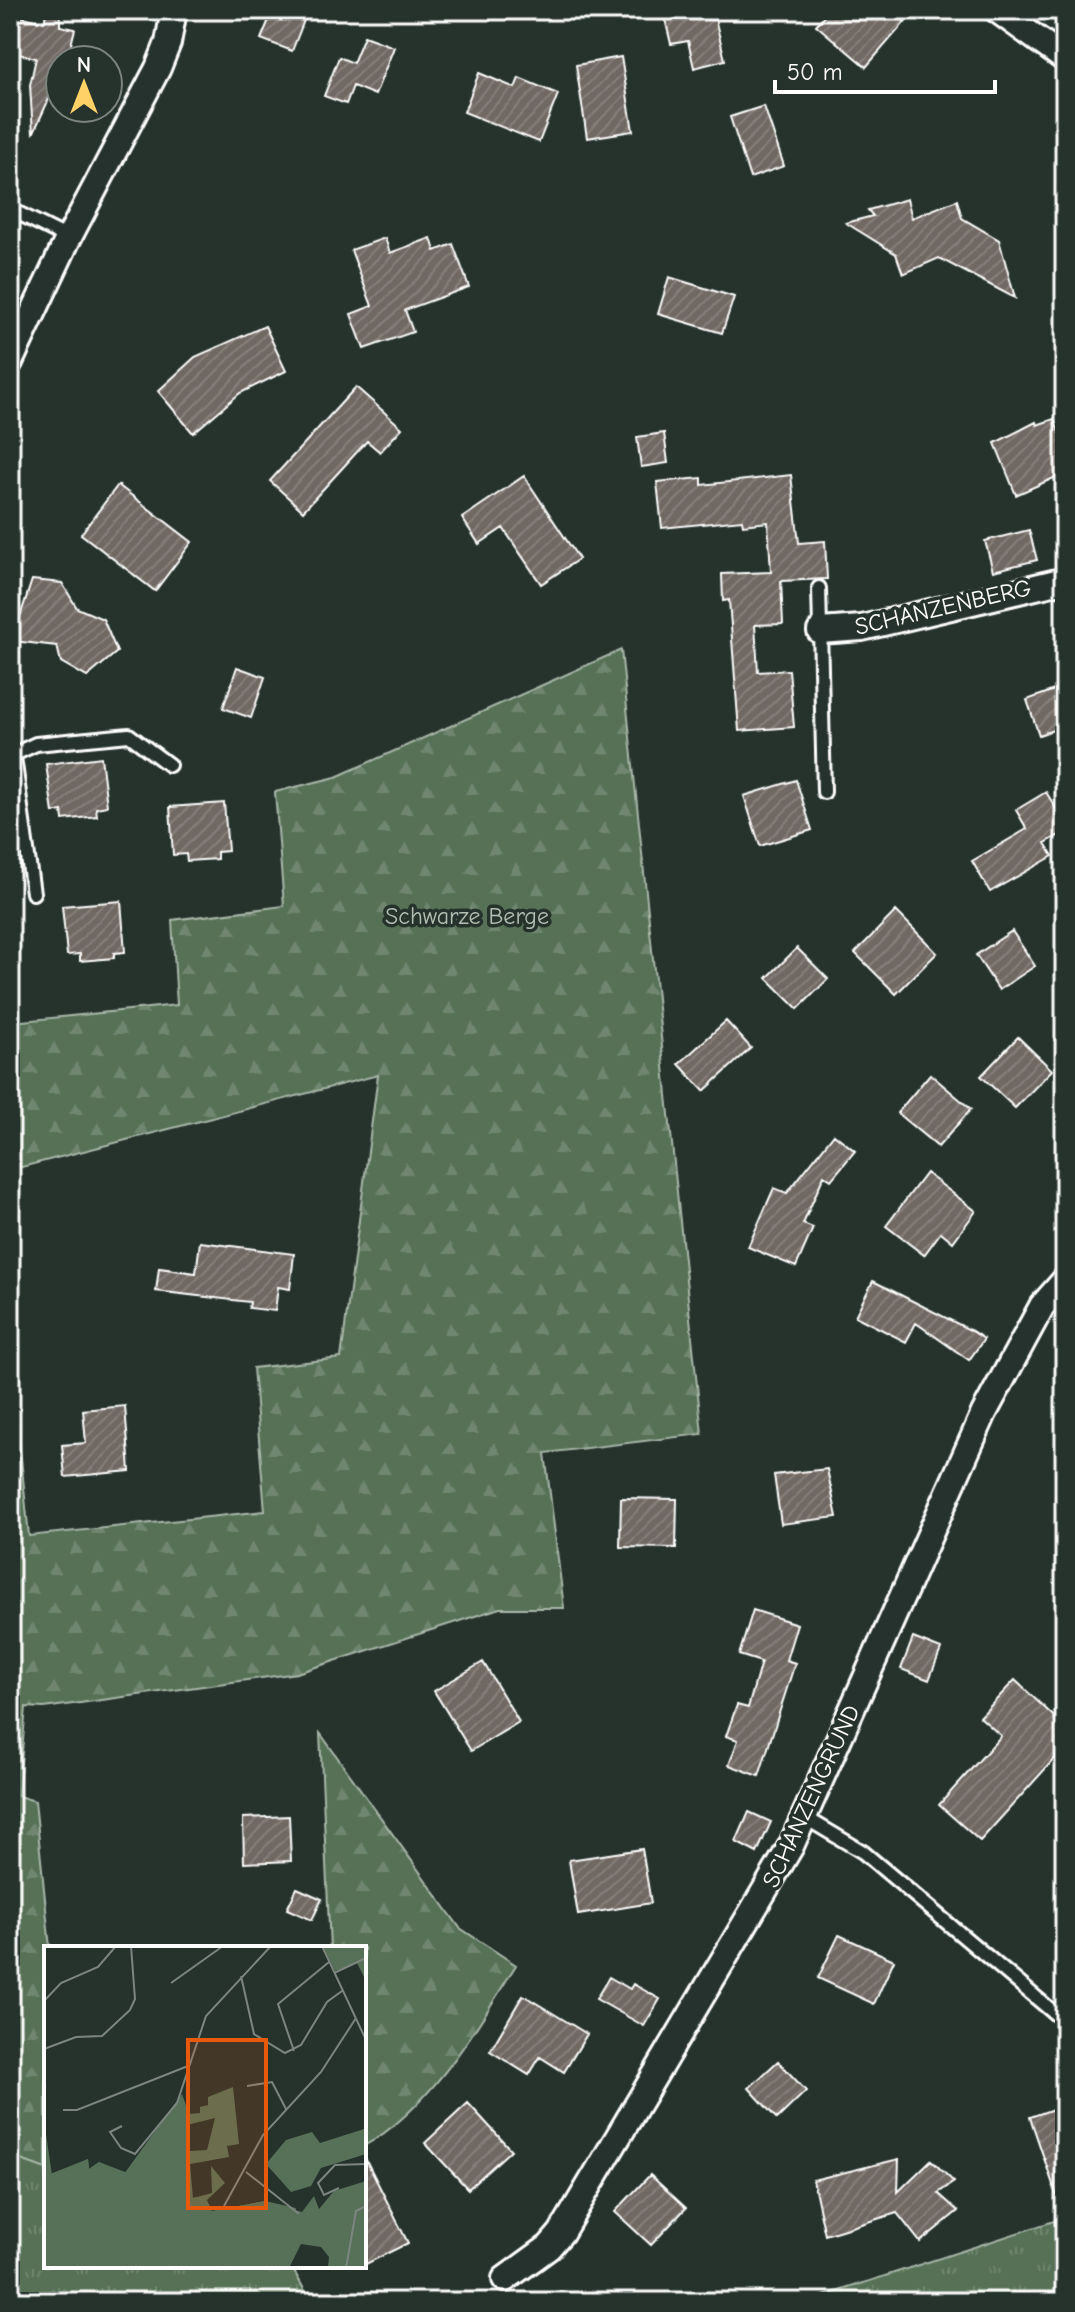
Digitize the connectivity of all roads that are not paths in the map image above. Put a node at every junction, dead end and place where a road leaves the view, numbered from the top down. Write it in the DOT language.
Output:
graph roads {
  1 [pos="174,10"];
  2 [pos="997,10"];
  3 [pos="1065,59"];
  4 [pos="10,209"];
  5 [pos="68,238"];
  6 [pos="10,359"];
  7 [pos="1065,580"];
  8 [pos="819,588"];
  9 [pos="820,631"];
  10 [pos="12,757"];
  11 [pos="169,765"];
  12 [pos="824,792"];
  13 [pos="33,893"];
  14 [pos="1065,1280"];
  15 [pos="806,1818"];
  16 [pos="1065,2022"];
  17 [pos="505,2279"];
  1 -- 5 [label="street"];
  2 -- 3 [label="street"];
  4 -- 5 [label="lane"];
  5 -- 6 [label="street"];
  7 -- 9 [label="street, SCHANZENBERG"];
  8 -- 9 [label="lane"];
  9 -- 12 [label="lane"];
  10 -- 11 [label="lane"];
  10 -- 13 [label="lane"];
  14 -- 15 [label="street, SCHANZENGRUND"];
  15 -- 16 [label="lane"];
  15 -- 17 [label="street, SCHANZENGRUND"];
}
